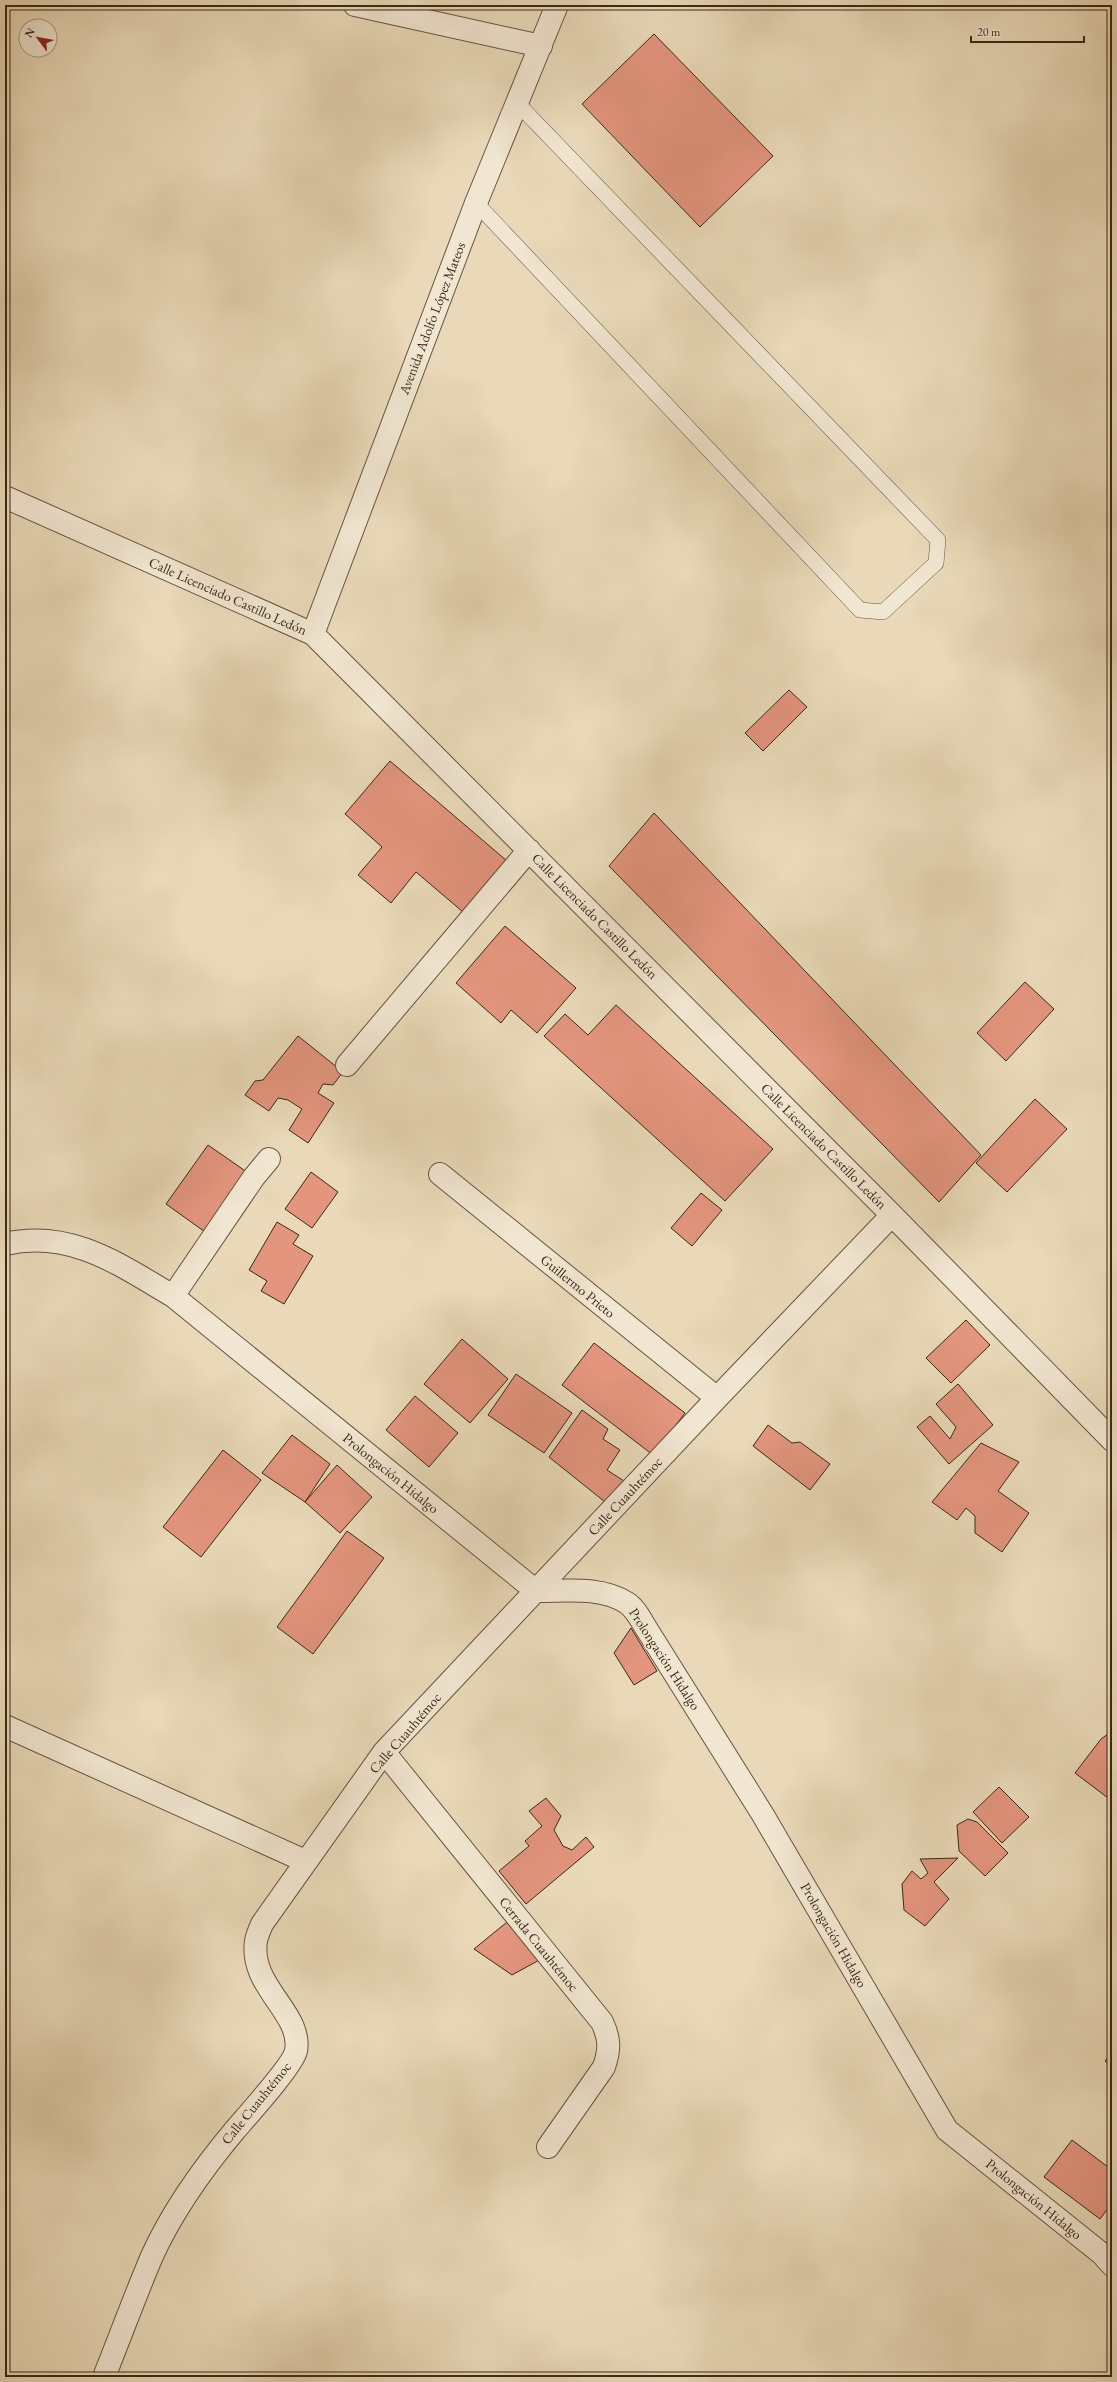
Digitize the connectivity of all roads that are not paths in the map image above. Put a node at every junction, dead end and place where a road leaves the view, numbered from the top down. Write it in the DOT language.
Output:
graph roads {
  1 [pos="355,5"];
  2 [pos="557,5"];
  3 [pos="541,46"];
  4 [pos="517,103"];
  5 [pos="476,203"];
  6 [pos="5,497"];
  7 [pos="313,634"];
  8 [pos="529,850"];
  9 [pos="347,1065"];
  10 [pos="269,1159"];
  11 [pos="440,1174"];
  12 [pos="892,1215"];
  13 [pos="5,1244"];
  14 [pos="173,1296"];
  15 [pos="717,1398"];
  16 [pos="1112,1440"];
  17 [pos="536,1591"];
  18 [pos="5,1726"];
  19 [pos="384,1752"];
  20 [pos="305,1861"];
  21 [pos="548,2147"];
  22 [pos="1112,2265"];
  23 [pos="104,2377"];
  1 -- 3 [label="street"];
  2 -- 3 [label="street, Avenida Adolfo López Mateos"];
  3 -- 4 [label="street, Avenida Adolfo López Mateos"];
  4 -- 5 [label="street, Avenida Adolfo López Mateos"];
  4 -- 5 [label="lane"];
  5 -- 7 [label="street, Avenida Adolfo López Mateos"];
  6 -- 7 [label="street, Calle Licenciado Castillo Ledón"];
  7 -- 8 [label="street, Calle Licenciado Castillo Ledón"];
  8 -- 9 [label="street"];
  8 -- 12 [label="street, Calle Licenciado Castillo Ledón"];
  10 -- 14 [label="street"];
  11 -- 15 [label="street, Guillermo Prieto"];
  12 -- 15 [label="street, Calle Cuauhtémoc"];
  12 -- 16 [label="street, Calle Licenciado Castillo Ledón"];
  13 -- 14 [label="street, Prolongación Hidalgo"];
  14 -- 17 [label="street, Prolongación Hidalgo"];
  15 -- 17 [label="street, Calle Cuauhtémoc"];
  17 -- 19 [label="street, Calle Cuauhtémoc"];
  17 -- 22 [label="street, Prolongación Hidalgo"];
  18 -- 20 [label="street"];
  19 -- 20 [label="street, Calle Cuauhtémoc"];
  19 -- 21 [label="street, Cerrada Cuauhtémoc"];
  20 -- 23 [label="street, Calle Cuauhtémoc"];
}
